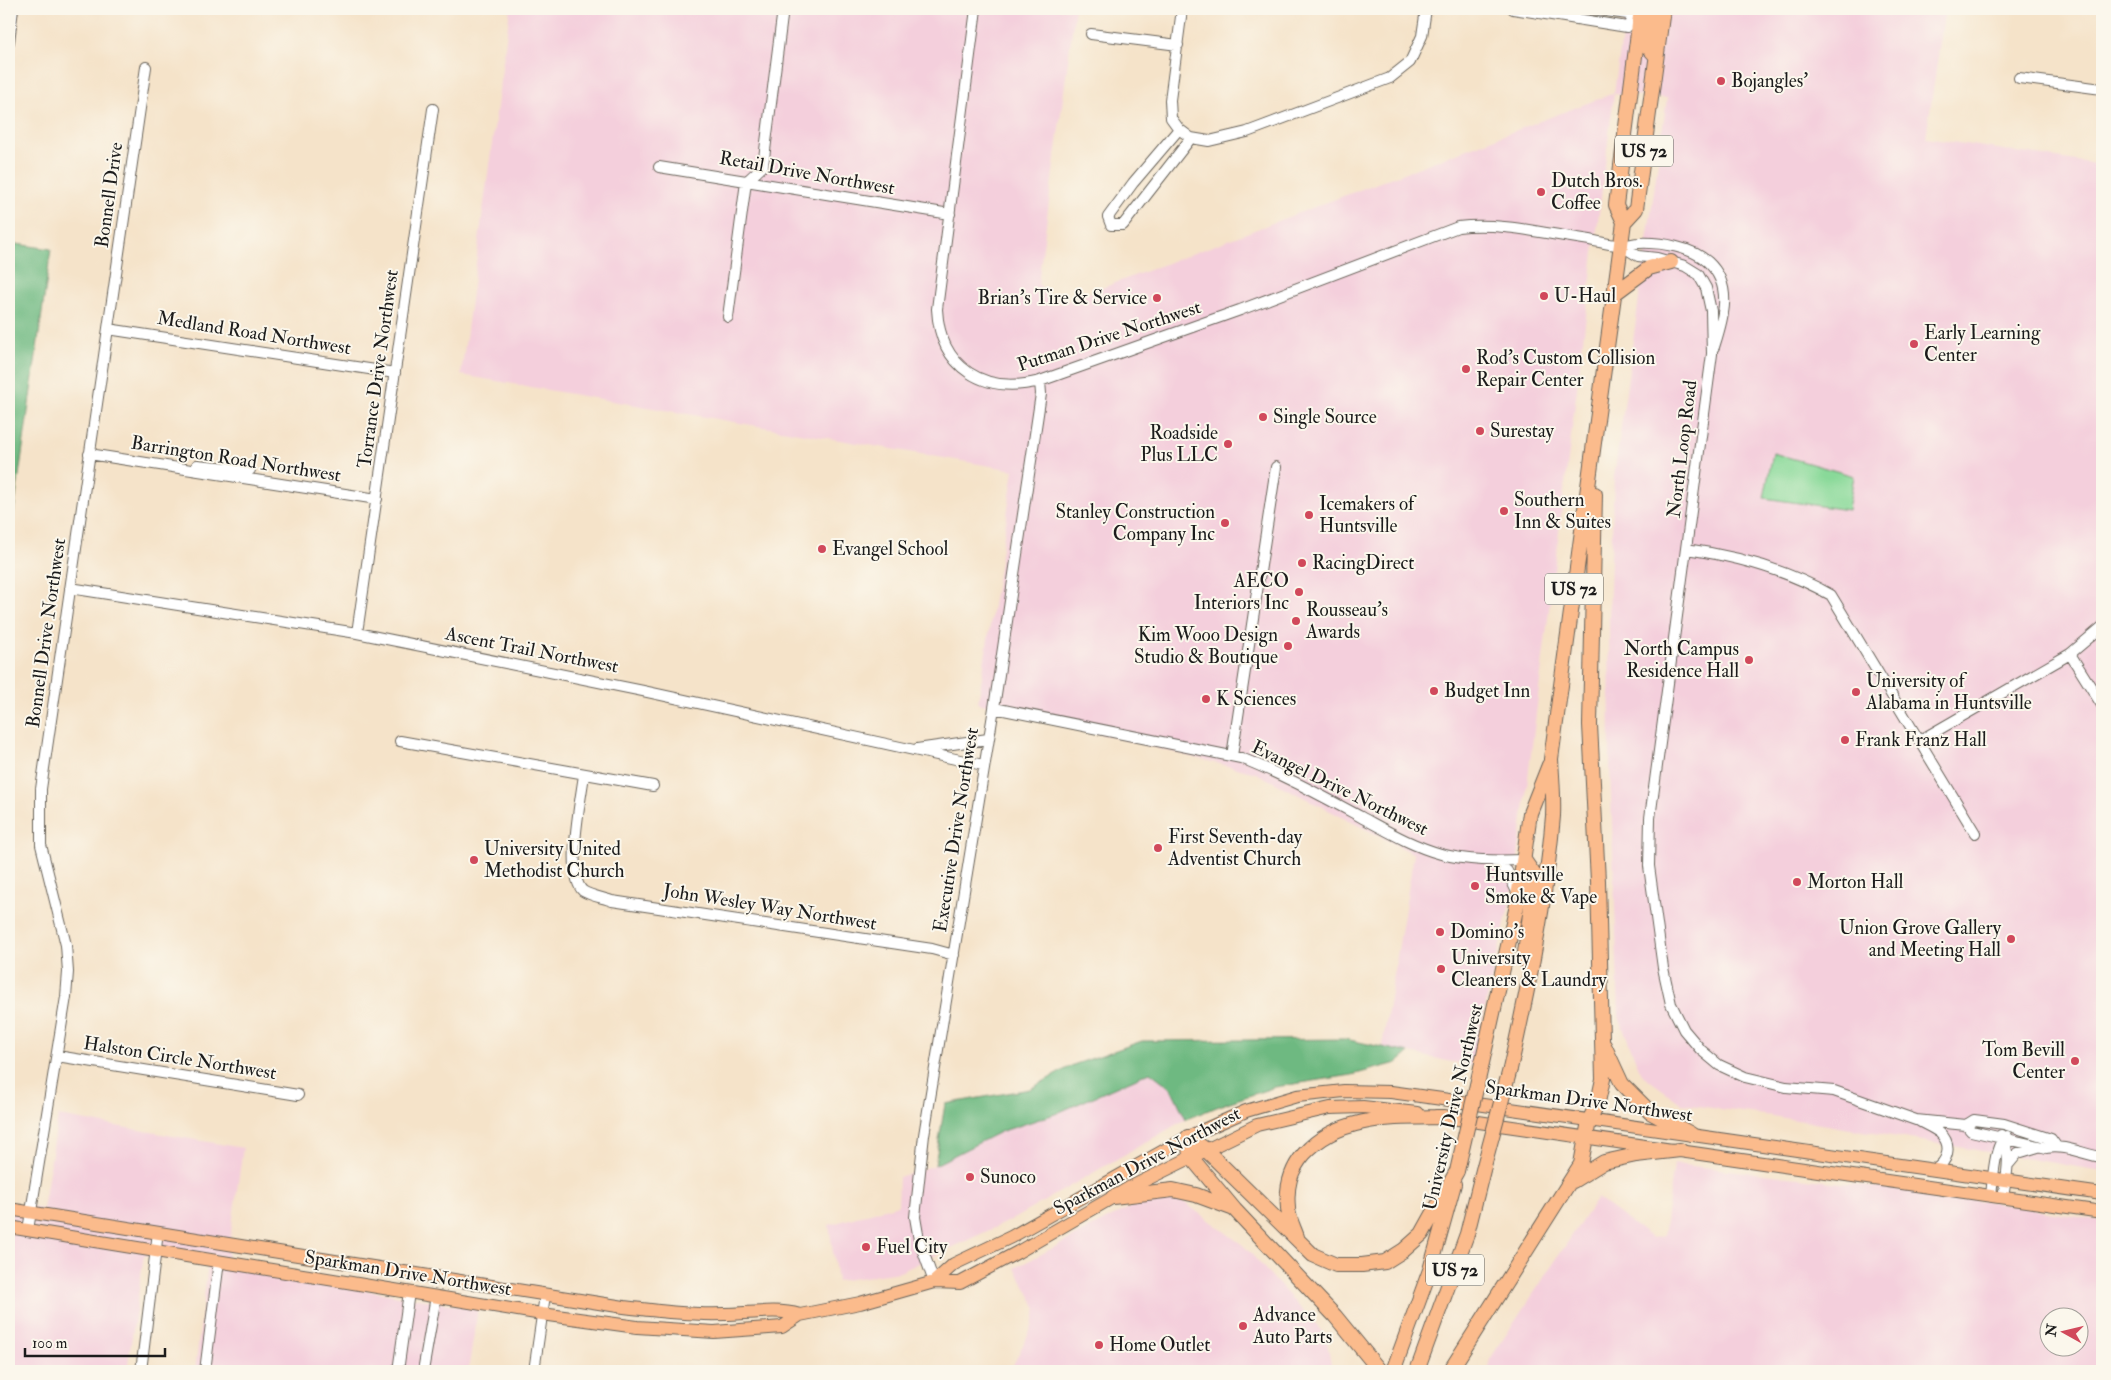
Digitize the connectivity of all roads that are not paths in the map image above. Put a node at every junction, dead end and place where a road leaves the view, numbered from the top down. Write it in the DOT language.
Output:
graph roads {
  1 [pos="13,9"];
  2 [pos="783,9"];
  3 [pos="976,9"];
  4 [pos="1182,9"];
  5 [pos="1426,9"];
  6 [pos="1513,9"];
  7 [pos="1592,9"];
  8 [pos="1652,9"];
  9 [pos="1662,15"];
  10 [pos="1638,17"];
  11 [pos="1091,34"];
  12 [pos="9,42"];
  13 [pos="1178,45"];
  14 [pos="1656,56"];
  15 [pos="146,67"];
  16 [pos="2018,78"];
  17 [pos="2102,89"];
  18 [pos="433,109"];
  19 [pos="1179,129"];
  20 [pos="1191,138"];
  21 [pos="659,167"];
  22 [pos="746,182"];
  23 [pos="950,214"];
  24 [pos="1624,222"];
  25 [pos="1620,245"];
  26 [pos="1671,262"];
  27 [pos="1614,294"];
  28 [pos="728,317"];
  29 [pos="108,328"];
  30 [pos="1712,354"];
  31 [pos="395,373"];
  32 [pos="1040,381"];
  33 [pos="1599,407"];
  34 [pos="90,454"];
  35 [pos="1276,467"];
  36 [pos="250,470"];
  37 [pos="377,499"];
  38 [pos="1686,549"];
  39 [pos="70,588"];
  40 [pos="2102,627"];
  41 [pos="357,633"];
  42 [pos="2070,654"];
  43 [pos="2102,705"];
  44 [pos="994,708"];
  45 [pos="988,740"];
  46 [pos="400,741"];
  47 [pos="1919,741"];
  48 [pos="911,750"];
  49 [pos="1232,756"];
  50 [pos="1551,759"];
  51 [pos="983,765"];
  52 [pos="584,775"];
  53 [pos="654,786"];
  54 [pos="1975,834"];
  55 [pos="1524,860"];
  56 [pos="1494,861"];
  57 [pos="1519,898"];
  58 [pos="954,954"];
  59 [pos="1527,990"];
  60 [pos="1602,1040"];
  61 [pos="57,1056"];
  62 [pos="298,1095"];
  63 [pos="1445,1117"];
  64 [pos="1916,1120"];
  65 [pos="1589,1121"];
  66 [pos="1992,1122"];
  67 [pos="1966,1124"];
  68 [pos="2024,1129"];
  69 [pos="1690,1134"];
  70 [pos="1188,1137"];
  71 [pos="1586,1138"];
  72 [pos="2003,1138"];
  73 [pos="2056,1146"];
  74 [pos="2040,1147"];
  75 [pos="1205,1149"];
  76 [pos="1680,1150"];
  77 [pos="1190,1156"];
  78 [pos="2102,1158"];
  79 [pos="2008,1165"];
  80 [pos="1457,1170"];
  81 [pos="1934,1170"];
  82 [pos="2000,1179"];
  83 [pos="1570,1182"];
  84 [pos="2102,1194"];
  85 [pos="1997,1196"];
  86 [pos="1113,1197"];
  87 [pos="9,1209"];
  88 [pos="1235,1210"];
  89 [pos="31,1212"];
  90 [pos="2102,1212"];
  91 [pos="9,1227"];
  92 [pos="28,1230"];
  93 [pos="158,1232"];
  94 [pos="1297,1238"];
  95 [pos="156,1250"];
  96 [pos="219,1261"];
  97 [pos="934,1282"];
  98 [pos="409,1292"];
  99 [pos="545,1294"];
  100 [pos="436,1296"];
  101 [pos="542,1314"];
  102 [pos="800,1315"];
  103 [pos="141,1371"];
  104 [pos="206,1371"];
  105 [pos="398,1371"];
  106 [pos="423,1371"];
  107 [pos="534,1371"];
  108 [pos="1380,1371"];
  109 [pos="1393,1371"];
  110 [pos="1417,1371"];
  111 [pos="1450,1371"];
  1 -- 12 [label="street"];
  2 -- 22 [label="street"];
  3 -- 23 [label="street, Putman Drive Northwest"];
  4 -- 13 [label="street"];
  5 -- 20 [label="street"];
  6 -- 10 [label="street"];
  7 -- 10 [label="street"];
  8 -- 9 [label="highway"];
  9 -- 14 [label="highway, University Drive Northwest / US 72"];
  10 -- 14 [label="highway"];
  10 -- 24 [label="highway, University Drive Northwest / US 72"];
  11 -- 13 [label="street"];
  13 -- 19 [label="street"];
  14 -- 24 [label="highway, University Drive Northwest / US 72"];
  15 -- 29 [label="street, Bonnell Drive"];
  16 -- 17 [label="street"];
  18 -- 31 [label="street, Torrance Drive Northwest"];
  19 -- 20 [label="street"];
  19 -- 20 [label="street"];
  21 -- 22 [label="street, Retail Drive Northwest"];
  22 -- 23 [label="street, Retail Drive Northwest"];
  22 -- 28 [label="street"];
  23 -- 32 [label="street, Putman Drive Northwest"];
  24 -- 25 [label="highway, University Drive Northwest / US 72"];
  25 -- 26 [label="street, North Loop Road"];
  25 -- 27 [label="highway, University Drive Northwest / US 72"];
  25 -- 30 [label="street, North Loop Road"];
  25 -- 32 [label="street, Putman Drive Northwest"];
  26 -- 27 [label="highway"];
  26 -- 30 [label="street, North Loop Road"];
  27 -- 33 [label="highway, University Drive Northwest / US 72"];
  29 -- 31 [label="street, Medland Road Northwest"];
  29 -- 34 [label="street, Bonnell Drive Northwest"];
  30 -- 38 [label="street, North Loop Road"];
  31 -- 37 [label="street, Torrance Drive Northwest"];
  32 -- 44 [label="street, Executive Drive Northwest"];
  33 -- 50 [label="highway, University Drive Northwest / US 72"];
  33 -- 60 [label="highway"];
  34 -- 36 [label="street"];
  34 -- 37 [label="street, Barrington Road Northwest"];
  34 -- 39 [label="street, Bonnell Drive Northwest"];
  35 -- 49 [label="street"];
  37 -- 41 [label="street, Torrance Drive Northwest"];
  38 -- 47 [label="street"];
  38 -- 64 [label="street, North Loop Road"];
  39 -- 41 [label="street, Ascent Trail Northwest"];
  39 -- 61 [label="street, Bonnell Drive Northwest"];
  40 -- 42 [label="street"];
  41 -- 48 [label="street, Ascent Trail Northwest"];
  42 -- 43 [label="street"];
  42 -- 47 [label="street"];
  44 -- 45 [label="street, Executive Drive Northwest"];
  44 -- 49 [label="street, Evangel Drive Northwest"];
  45 -- 48 [label="street"];
  45 -- 51 [label="street, Executive Drive Northwest"];
  46 -- 52 [label="street"];
  47 -- 54 [label="street"];
  48 -- 51 [label="street, Ascent Trail Northwest"];
  49 -- 56 [label="street, Evangel Drive Northwest"];
  50 -- 55 [label="highway, University Drive Northwest / US 72"];
  50 -- 59 [label="highway, University Drive Northwest / US 72"];
  51 -- 58 [label="street, Executive Drive Northwest"];
  52 -- 53 [label="street"];
  52 -- 58 [label="street, John Wesley Way Northwest"];
  55 -- 56 [label="street, Evangel Drive Northwest"];
  55 -- 57 [label="highway, University Drive Northwest / US 72"];
  55 -- 59 [label="highway, US 72"];
  56 -- 57 [label="street"];
  57 -- 80 [label="highway, University Drive Northwest / US 72, bridge"];
  58 -- 97 [label="street, Executive Drive Northwest"];
  59 -- 110 [label="highway, University Drive Northwest / US 72, bridge"];
  60 -- 65 [label="highway"];
  60 -- 69 [label="highway"];
  61 -- 62 [label="street, Halston Circle Northwest"];
  61 -- 89 [label="street, Bonnell Drive Northwest"];
  63 -- 71 [label="main road, Sparkman Drive Northwest"];
  63 -- 75 [label="main road, Sparkman Drive Northwest"];
  63 -- 94 [label="highway"];
  64 -- 67 [label="street"];
  64 -- 81 [label="street"];
  65 -- 69 [label="main road, Sparkman Drive Northwest"];
  65 -- 70 [label="main road, Sparkman Drive Northwest"];
  65 -- 71 [label="highway"];
  66 -- 67 [label="street"];
  66 -- 68 [label="street"];
  66 -- 72 [label="street"];
  67 -- 72 [label="street"];
  68 -- 72 [label="street"];
  68 -- 73 [label="street"];
  69 -- 81 [label="main road, Sparkman Drive Northwest"];
  70 -- 75 [label="highway"];
  70 -- 77 [label="highway"];
  70 -- 97 [label="main road, Sparkman Drive Northwest"];
  71 -- 76 [label="main road, Sparkman Drive Northwest"];
  71 -- 83 [label="highway"];
  72 -- 74 [label="street"];
  72 -- 79 [label="street"];
  72 -- 82 [label="street"];
  73 -- 74 [label="street"];
  73 -- 78 [label="street"];
  74 -- 79 [label="street"];
  75 -- 77 [label="main road, Sparkman Drive Northwest"];
  75 -- 94 [label="highway"];
  76 -- 83 [label="highway"];
  76 -- 85 [label="main road, Sparkman Drive Northwest"];
  77 -- 86 [label="main road, Sparkman Drive Northwest"];
  77 -- 88 [label="highway"];
  79 -- 82 [label="street"];
  80 -- 94 [label="highway"];
  80 -- 109 [label="highway, University Drive Northwest / US 72"];
  81 -- 82 [label="main road, Sparkman Drive Northwest"];
  82 -- 84 [label="main road, Sparkman Drive Northwest"];
  82 -- 85 [label="street"];
  83 -- 111 [label="highway"];
  85 -- 90 [label="main road, Sparkman Drive Northwest"];
  86 -- 88 [label="highway"];
  86 -- 97 [label="main road, Sparkman Drive Northwest"];
  87 -- 89 [label="main road, Sparkman Drive Northwest"];
  88 -- 108 [label="highway"];
  89 -- 92 [label="street, Bonnell Drive Northwest"];
  89 -- 93 [label="main road, Sparkman Drive Northwest"];
  91 -- 92 [label="main road, Sparkman Drive Northwest"];
  92 -- 95 [label="main road, Sparkman Drive Northwest"];
  93 -- 95 [label="street"];
  93 -- 99 [label="main road, Sparkman Drive Northwest"];
  95 -- 96 [label="main road, Sparkman Drive Northwest"];
  95 -- 103 [label="street"];
  96 -- 98 [label="main road, Sparkman Drive Northwest"];
  96 -- 104 [label="street"];
  97 -- 102 [label="main road, Sparkman Drive Northwest"];
  98 -- 100 [label="main road, Sparkman Drive Northwest"];
  98 -- 105 [label="street"];
  99 -- 101 [label="street"];
  99 -- 102 [label="main road, Sparkman Drive Northwest"];
  100 -- 101 [label="main road, Sparkman Drive Northwest"];
  100 -- 106 [label="street"];
  101 -- 102 [label="main road, Sparkman Drive Northwest"];
  101 -- 107 [label="street"];
}
